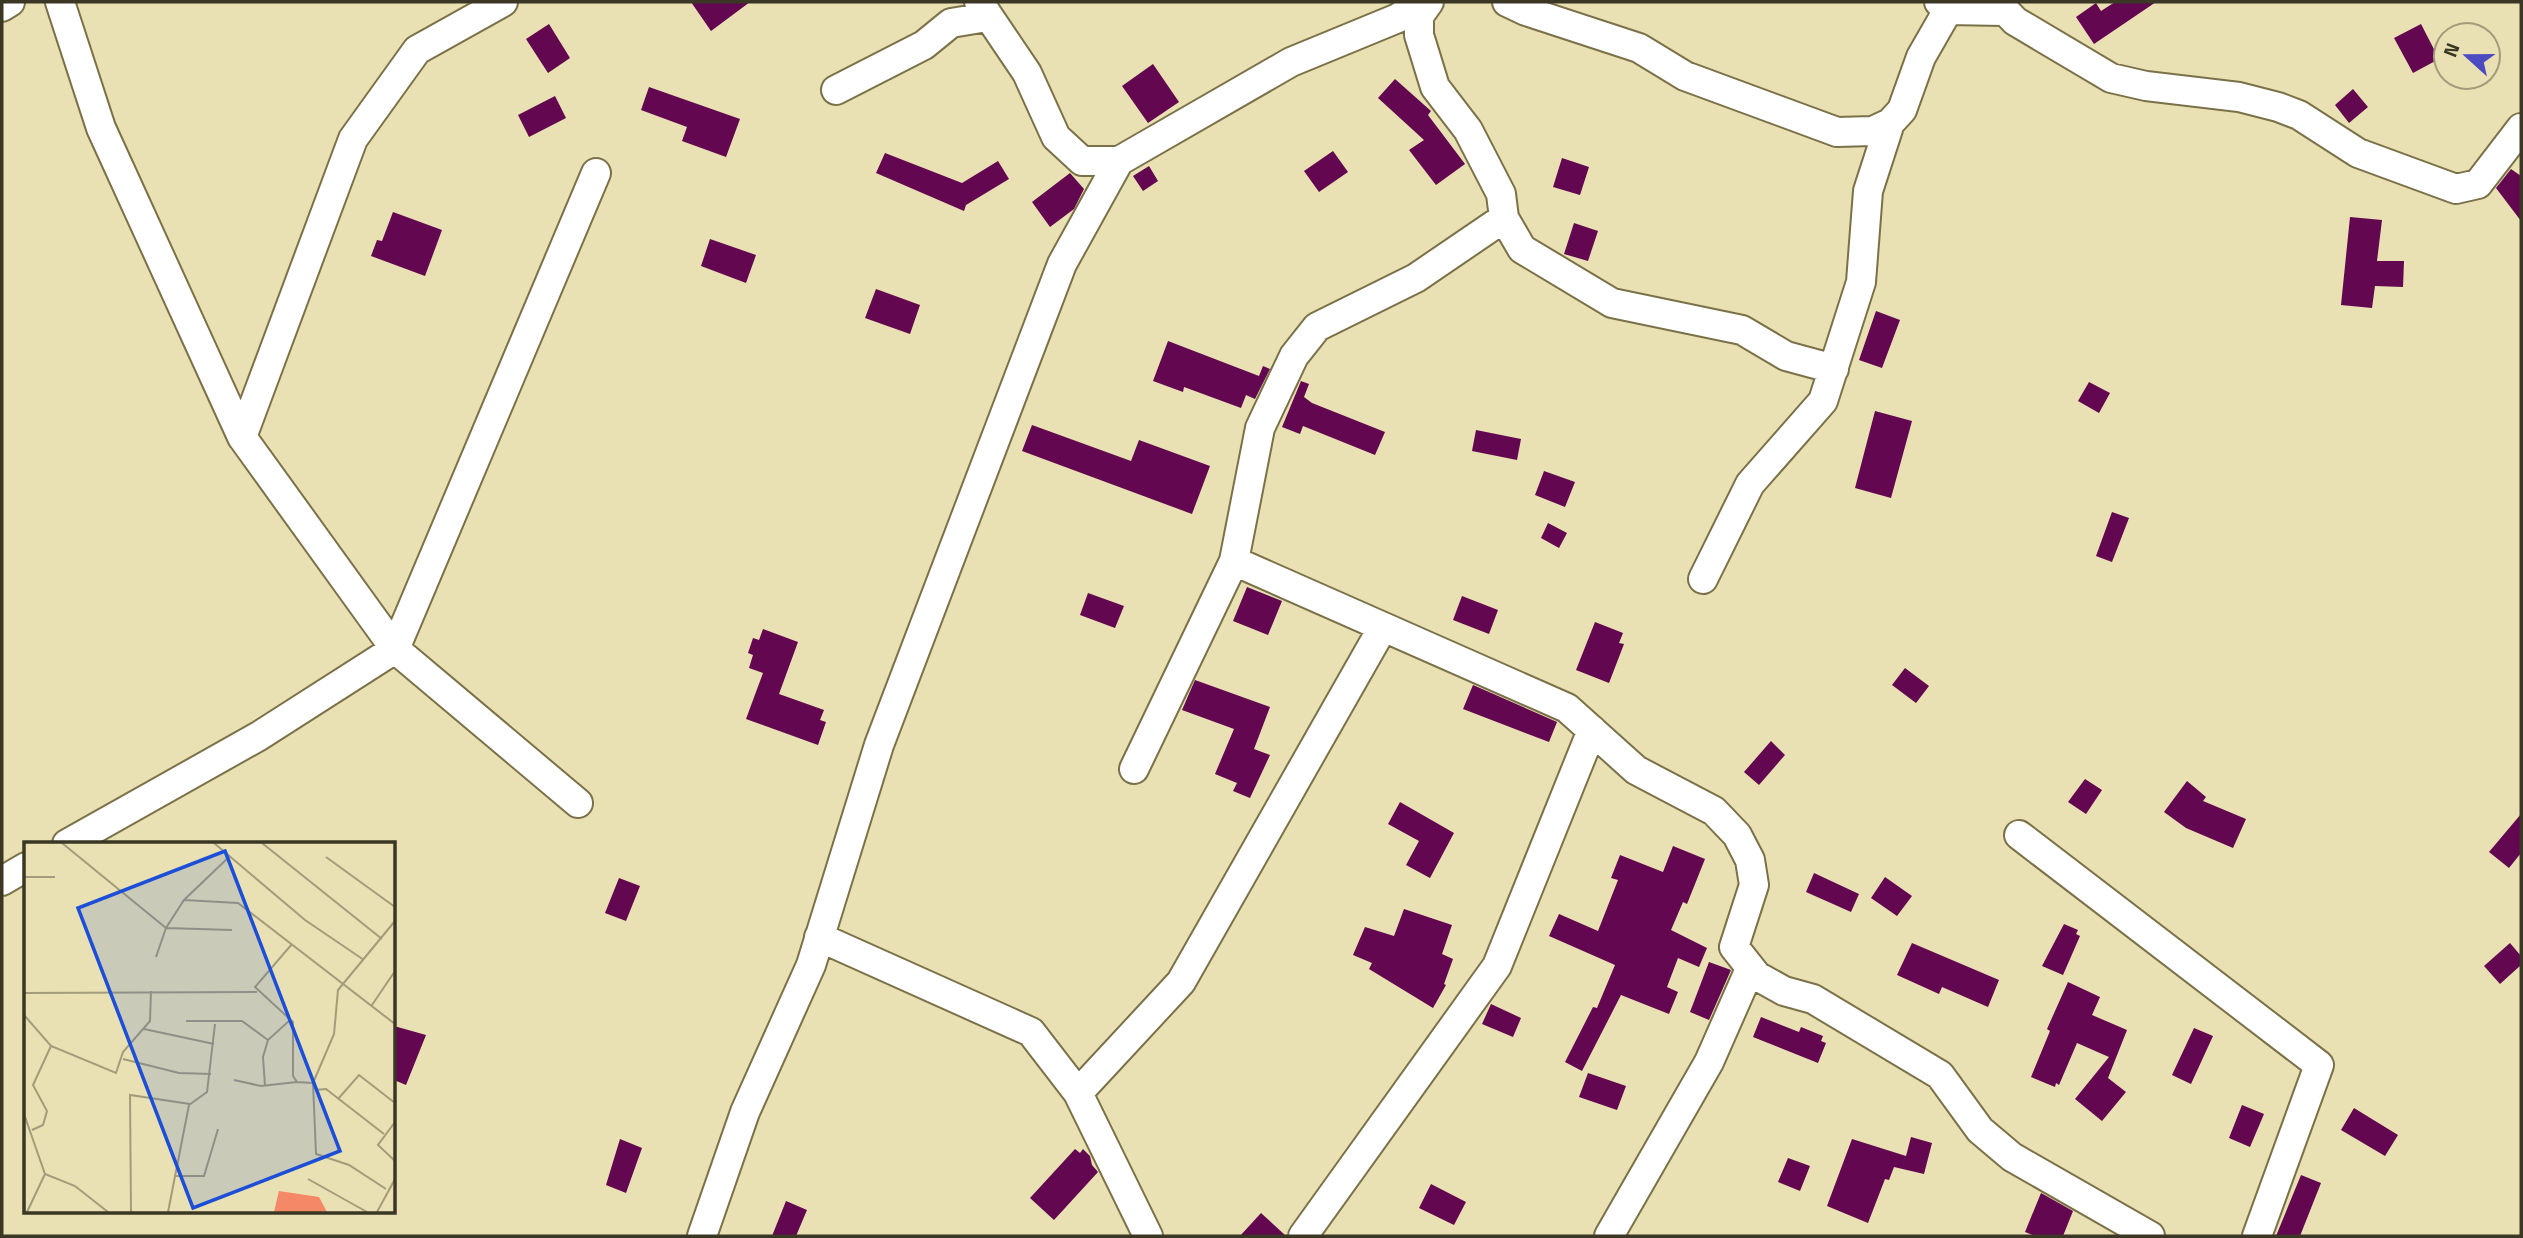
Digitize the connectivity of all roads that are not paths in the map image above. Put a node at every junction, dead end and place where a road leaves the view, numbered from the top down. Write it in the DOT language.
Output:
graph roads {
  1 [pos="10,2"];
  2 [pos="60,2"];
  3 [pos="503,2"];
  4 [pos="1420,2"];
  5 [pos="1429,2"];
  6 [pos="1507,2"];
  7 [pos="1944,6"];
  8 [pos="2000,6"];
  9 [pos="2,7"];
  10 [pos="983,9"];
  11 [pos="836,90"];
  12 [pos="1890,123"];
  13 [pos="2521,128"];
  14 [pos="1119,161"];
  15 [pos="596,173"];
  16 [pos="1504,218"];
  17 [pos="1834,369"];
  18 [pos="242,437"];
  19 [pos="1234,561"];
  20 [pos="1703,579"];
  21 [pos="1383,627"];
  22 [pos="395,649"];
  23 [pos="1592,730"];
  24 [pos="1134,769"];
  25 [pos="578,803"];
  26 [pos="2019,835"];
  27 [pos="71,842"];
  28 [pos="24,868"];
  29 [pos="2,881"];
  30 [pos="819,937"];
  31 [pos="1751,969"];
  32 [pos="1078,1093"];
  33 [pos="702,1236"];
  34 [pos="1149,1236"];
  35 [pos="1303,1236"];
  36 [pos="1609,1236"];
  37 [pos="2150,1236"];
  38 [pos="2258,1236"];
  1 -- 9 [label="street"];
  2 -- 18 [label="street"];
  3 -- 18 [label="street"];
  4 -- 14 [label="street"];
  5 -- 16 [label="street"];
  6 -- 12 [label="street"];
  7 -- 8 [label="street"];
  7 -- 12 [label="street"];
  8 -- 13 [label="street"];
  10 -- 11 [label="street"];
  10 -- 14 [label="street"];
  12 -- 17 [label="street"];
  14 -- 30 [label="street"];
  15 -- 22 [label="street"];
  16 -- 17 [label="street"];
  16 -- 19 [label="street"];
  17 -- 20 [label="street"];
  18 -- 22 [label="street"];
  19 -- 21 [label="street"];
  19 -- 24 [label="street"];
  21 -- 23 [label="street"];
  21 -- 32 [label="street"];
  22 -- 25 [label="street"];
  22 -- 27 [label="street"];
  23 -- 31 [label="street"];
  23 -- 35 [label="street"];
  26 -- 38 [label="street"];
  28 -- 29 [label="street"];
  30 -- 32 [label="street"];
  30 -- 33 [label="street"];
  31 -- 36 [label="street"];
  31 -- 37 [label="street"];
  32 -- 34 [label="street"];
}
